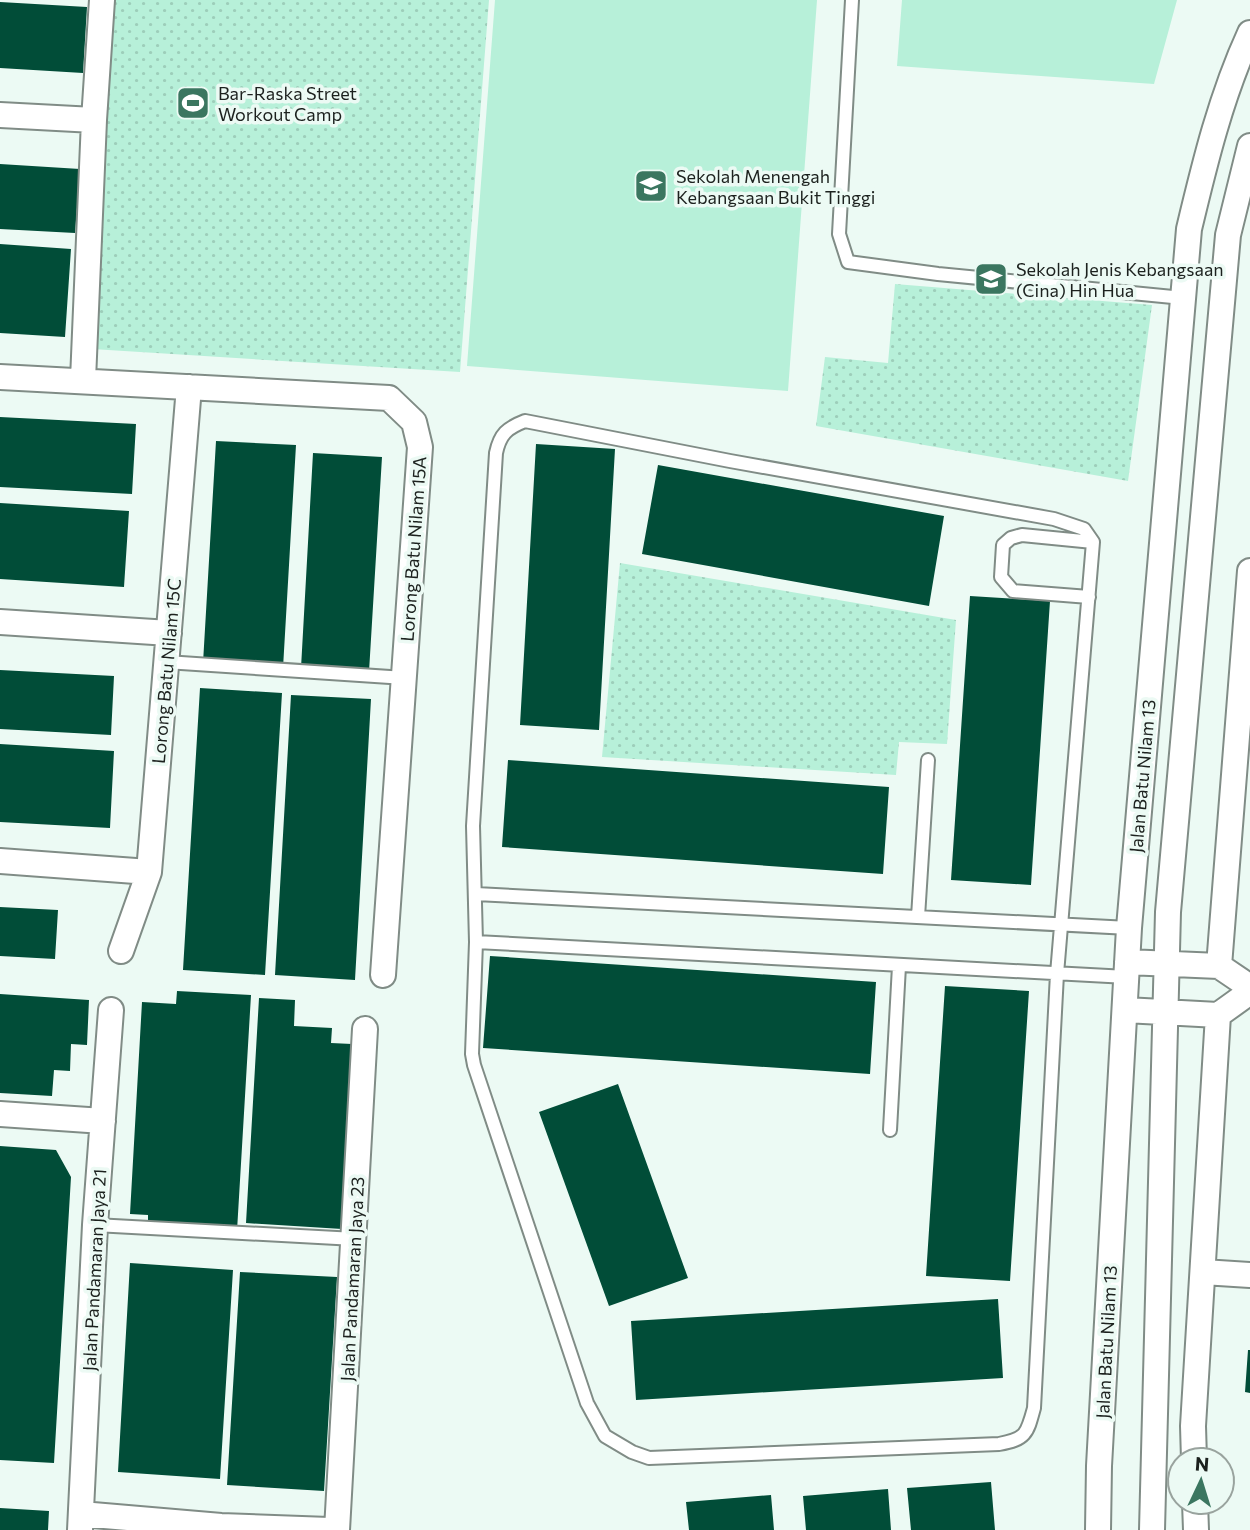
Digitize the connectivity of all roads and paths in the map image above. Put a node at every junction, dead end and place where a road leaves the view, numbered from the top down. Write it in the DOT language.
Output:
graph roads {
  1 [pos="102,0"];
  2 [pos="852,0"];
  3 [pos="1250,33"];
  4 [pos="0,115"];
  5 [pos="94,120"];
  6 [pos="1250,146"];
  7 [pos="1182,298"];
  8 [pos="0,377"];
  9 [pos="83,380"];
  10 [pos="189,387"];
  11 [pos="1093,542"];
  12 [pos="1250,570"];
  13 [pos="1089,597"];
  14 [pos="0,622"];
  15 [pos="169,633"];
  16 [pos="166,662"];
  17 [pos="405,678"];
  18 [pos="1245,720"];
  19 [pos="928,760"];
  20 [pos="0,861"];
  21 [pos="149,872"];
  22 [pos="475,894"];
  23 [pos="918,917"];
  24 [pos="1061,926"];
  25 [pos="1129,928"];
  26 [pos="477,942"];
  27 [pos="121,951"];
  28 [pos="1167,963"];
  29 [pos="899,966"];
  30 [pos="1219,966"];
  31 [pos="1127,969"];
  32 [pos="1057,974"];
  33 [pos="383,975"];
  34 [pos="1250,989"];
  35 [pos="111,1010"];
  36 [pos="1125,1010"];
  37 [pos="1165,1012"];
  38 [pos="1218,1015"];
  39 [pos="365,1029"];
  40 [pos="0,1114"];
  41 [pos="103,1121"];
  42 [pos="890,1130"];
  43 [pos="96,1225"];
  44 [pos="355,1239"];
  45 [pos="1203,1272"];
  46 [pos="1250,1275"];
  47 [pos="1194,1446"];
  48 [pos="81,1522"];
  49 [pos="329,1530"];
  50 [pos="337,1530"];
  51 [pos="1098,1530"];
  52 [pos="1152,1530"];
  1 -- 5 [label="street"];
  2 -- 7 [label="lane"];
  3 -- 7 [label="street, Jalan Batu Nilam 13"];
  4 -- 5 [label="street"];
  5 -- 9 [label="street"];
  6 -- 28 [label="street"];
  7 -- 25 [label="street, Jalan Batu Nilam 13"];
  8 -- 9 [label="street, Lorong Batu Nilam 15A"];
  9 -- 10 [label="street, Lorong Batu Nilam 15A"];
  10 -- 15 [label="street, Lorong Batu Nilam 15C"];
  10 -- 17 [label="street, Lorong Batu Nilam 15A"];
  11 -- 13 [label="lane"];
  11 -- 13 [label="lane"];
  11 -- 22 [label="lane"];
  12 -- 18 [label="street"];
  13 -- 24 [label="lane"];
  14 -- 15 [label="street"];
  15 -- 16 [label="street, Lorong Batu Nilam 15C"];
  16 -- 17 [label="lane"];
  16 -- 21 [label="street, Lorong Batu Nilam 15C"];
  17 -- 33 [label="street, Lorong Batu Nilam 15A"];
  18 -- 30 [label="street"];
  19 -- 23 [label="lane"];
  20 -- 21 [label="street"];
  21 -- 27 [label="street, Lorong Batu Nilam 15C"];
  22 -- 23 [label="lane"];
  22 -- 26 [label="lane"];
  23 -- 24 [label="lane"];
  24 -- 25 [label="lane"];
  24 -- 32 [label="lane"];
  25 -- 31 [label="street, Jalan Batu Nilam 13"];
  26 -- 29 [label="lane"];
  26 -- 32 [label="lane"];
  28 -- 30 [label="street"];
  28 -- 31 [label="street"];
  28 -- 37 [label="street"];
  29 -- 32 [label="lane"];
  29 -- 42 [label="lane"];
  30 -- 34 [label="street"];
  31 -- 32 [label="lane"];
  31 -- 36 [label="street, Jalan Batu Nilam 13"];
  34 -- 38 [label="street"];
  35 -- 41 [label="street, Jalan Pandamaran Jaya 21"];
  36 -- 37 [label="street"];
  36 -- 51 [label="street, Jalan Batu Nilam 13"];
  37 -- 38 [label="street"];
  37 -- 52 [label="street"];
  38 -- 45 [label="street"];
  39 -- 44 [label="street, Jalan Pandamaran Jaya 23"];
  40 -- 41 [label="street"];
  41 -- 43 [label="street, Jalan Pandamaran Jaya 21"];
  43 -- 44 [label="lane"];
  43 -- 48 [label="street, Jalan Pandamaran Jaya 21"];
  44 -- 50 [label="street, Jalan Pandamaran Jaya 23"];
  45 -- 46 [label="street"];
  45 -- 47 [label="street"];
  48 -- 49 [label="street"];
}
